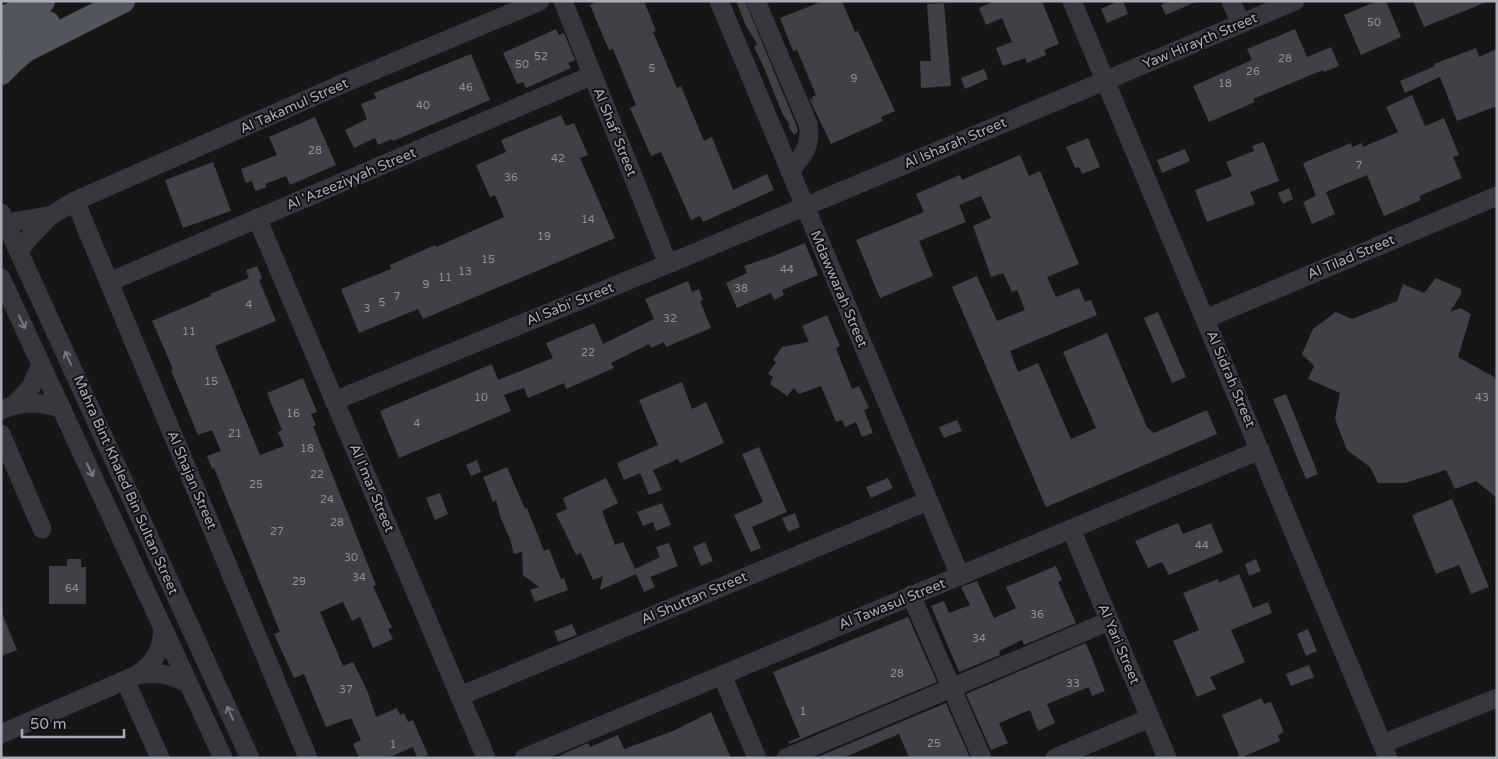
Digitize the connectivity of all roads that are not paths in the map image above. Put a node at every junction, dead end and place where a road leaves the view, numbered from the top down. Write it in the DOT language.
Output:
graph roads {
  1 [pos="43,1"];
  2 [pos="102,1"];
  3 [pos="123,1"];
  4 [pos="540,1"];
  5 [pos="563,1"];
  6 [pos="719,1"];
  7 [pos="756,1"];
  8 [pos="1072,1"];
  9 [pos="1231,1"];
  10 [pos="1295,1"];
  11 [pos="1,19"];
  12 [pos="1241,24"];
  13 [pos="1,42"];
  14 [pos="1,73"];
  15 [pos="593,76"];
  16 [pos="1106,80"];
  17 [pos="790,171"];
  18 [pos="1497,196"];
  19 [pos="75,201"];
  20 [pos="805,206"];
  21 [pos="50,216"];
  22 [pos="4,218"];
  23 [pos="257,218"];
  24 [pos="20,251"];
  25 [pos="668,264"];
  26 [pos="1,278"];
  27 [pos="109,282"];
  28 [pos="1205,319"];
  29 [pos="41,365"];
  30 [pos="334,401"];
  31 [pos="8,407"];
  32 [pos="62,409"];
  33 [pos="1,434"];
  34 [pos="1260,450"];
  35 [pos="928,501"];
  36 [pos="42,529"];
  37 [pos="1071,529"];
  38 [pos="960,576"];
  39 [pos="911,595"];
  40 [pos="1109,620"];
  41 [pos="163,629"];
  42 [pos="722,675"];
  43 [pos="131,678"];
  44 [pos="189,684"];
  45 [pos="952,689"];
  46 [pos="460,696"];
  47 [pos="1497,698"];
  48 [pos="1150,718"];
  49 [pos="1,734"];
  50 [pos="1385,751"];
  51 [pos="160,758"];
  52 [pos="223,758"];
  53 [pos="250,758"];
  54 [pos="308,758"];
  55 [pos="486,758"];
  56 [pos="524,758"];
  57 [pos="757,758"];
  58 [pos="786,758"];
  59 [pos="982,758"];
  60 [pos="1055,758"];
  61 [pos="1167,758"];
  1 -- 11 [label="main road"];
  2 -- 13 [label="main road"];
  3 -- 14 [label="main road"];
  4 -- 19 [label="street, Al Takamul Street"];
  5 -- 15 [label="street, Al Shaf' Street"];
  6 -- 17 [label="street, Mdawwarah Street"];
  7 -- 17 [label="street"];
  8 -- 16 [label="street, Al Sidrah Street"];
  9 -- 12 [label="street"];
  10 -- 12 [label="street, Yaw Hirayth Street"];
  12 -- 16 [label="street, Yaw Hirayth Street"];
  15 -- 23 [label="street, Al 'Azeeziyyah Street"];
  15 -- 25 [label="street, Al Shaf' Street"];
  16 -- 20 [label="street, Al Isharah Street"];
  16 -- 28 [label="street, Al Sidrah Street"];
  17 -- 20 [label="street, Mdawwarah Street"];
  18 -- 28 [label="street, Al Tilad Street"];
  19 -- 21 [label="street, Al Takamul Street"];
  19 -- 27 [label="street, Al Shajan Street"];
  20 -- 25 [label="street, Al Sabi' Street"];
  20 -- 35 [label="street, Mdawwarah Street"];
  21 -- 22 [label="street, Al Takamul Street"];
  21 -- 24 [label="street, Al Takamul Street"];
  22 -- 24 [label="street, Mahra Bint Khaled Bin Sultan Street"];
  23 -- 27 [label="street, Al 'Azeeziyyah Street"];
  23 -- 30 [label="street, Al I'mar Street"];
  53 -- 24 [label="street, Mahra Bint Khaled Bin Sultan Street, one-way"];
  25 -- 30 [label="street, Al Sabi' Street"];
  26 -- 29 [label="street, Mahra Bint Khaled Bin Sultan Street, one-way"];
  27 -- 54 [label="street, Al Shajan Street"];
  28 -- 34 [label="street, Al Sidrah Street"];
  29 -- 31 [label="street"];
  29 -- 32 [label="street, Mahra Bint Khaled Bin Sultan Street"];
  30 -- 46 [label="street, Al I'mar Street"];
  31 -- 32 [label="street"];
  32 -- 41 [label="street, Mahra Bint Khaled Bin Sultan Street, one-way"];
  33 -- 36 [label="street"];
  34 -- 37 [label="street, Al Tawasul Street"];
  34 -- 50 [label="street, Al Sidrah Street"];
  35 -- 38 [label="street, Mdawwarah Street"];
  35 -- 46 [label="street, Al Shuttan Street"];
  37 -- 38 [label="street, Al Tawasul Street"];
  37 -- 40 [label="street, Al Yari Street"];
  38 -- 39 [label="street, Al Tawasul Street"];
  39 -- 42 [label="street, Al Tawasul Street"];
  39 -- 45 [label="street"];
  40 -- 45 [label="street"];
  40 -- 48 [label="street, Al Yari Street"];
  41 -- 43 [label="street"];
  41 -- 44 [label="street, Mahra Bint Khaled Bin Sultan Street"];
  42 -- 56 [label="street, Al Tawasul Street"];
  42 -- 57 [label="street"];
  43 -- 44 [label="street"];
  43 -- 49 [label="street"];
  43 -- 51 [label="street"];
  44 -- 52 [label="street, Mahra Bint Khaled Bin Sultan Street"];
  45 -- 58 [label="street"];
  45 -- 59 [label="street"];
  46 -- 55 [label="street, Al I'mar Street"];
  47 -- 50 [label="street"];
  48 -- 60 [label="street"];
  48 -- 61 [label="street, Al Yari Street"];
}
